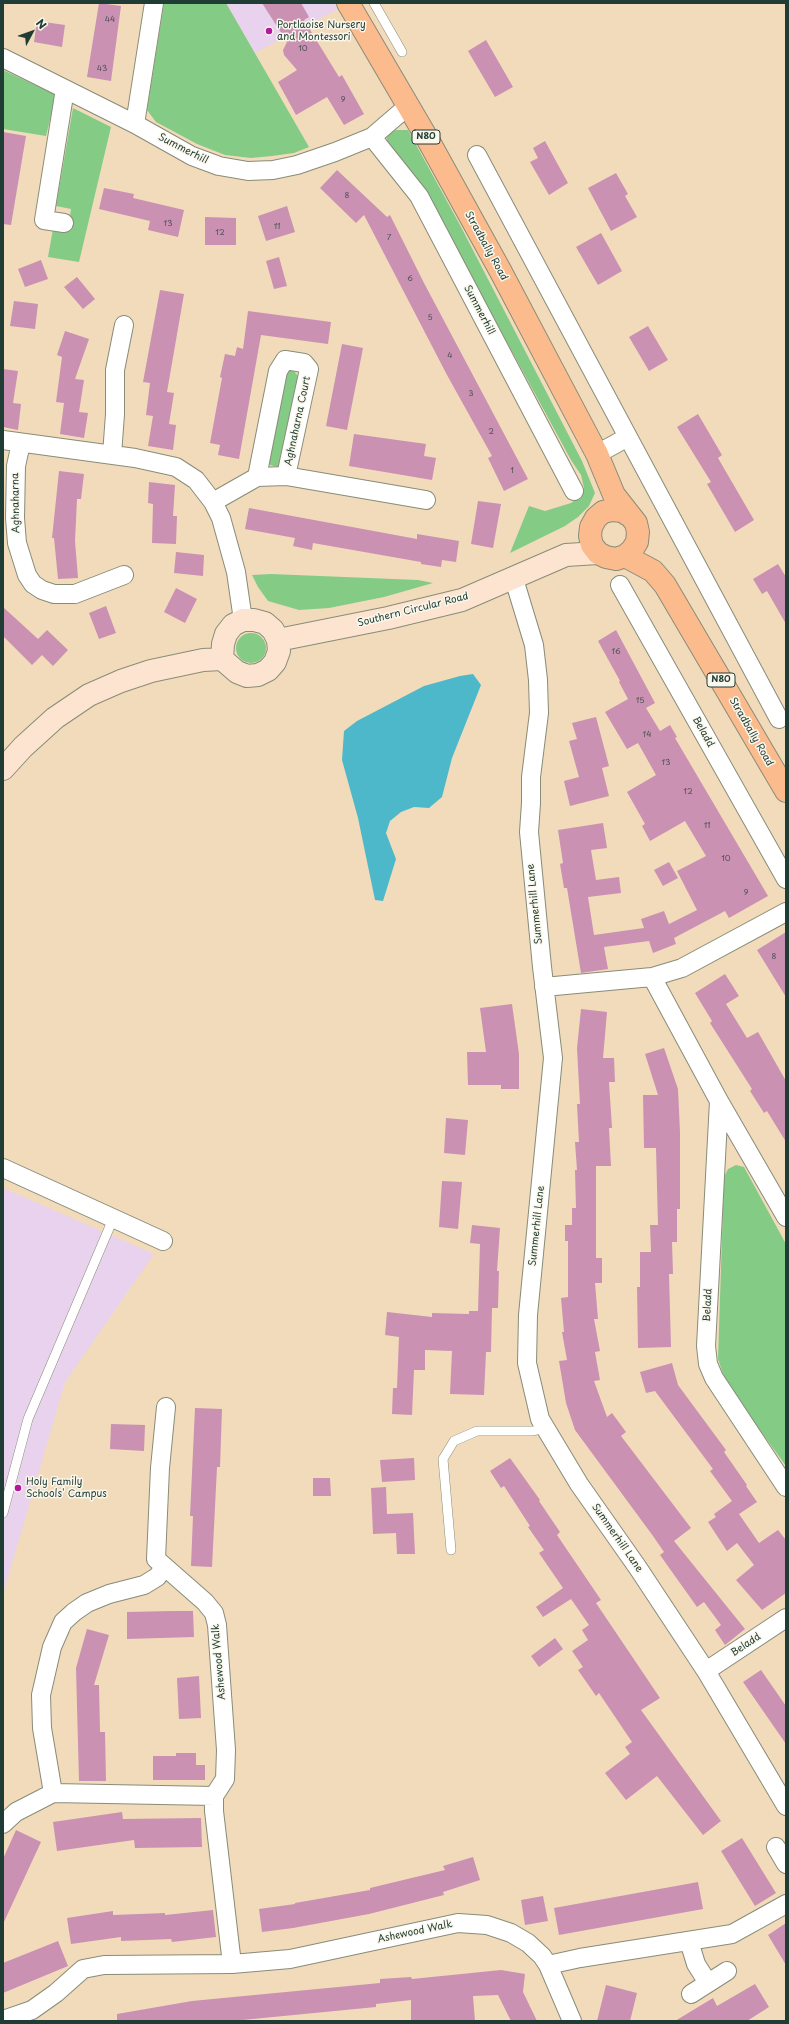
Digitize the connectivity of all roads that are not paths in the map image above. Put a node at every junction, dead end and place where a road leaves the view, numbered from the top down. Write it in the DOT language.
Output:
graph roads {
  1 [pos="154,3"];
  2 [pos="348,3"];
  3 [pos="374,3"];
  4 [pos="402,52"];
  5 [pos="3,58"];
  6 [pos="64,89"];
  7 [pos="408,106"];
  8 [pos="135,124"];
  9 [pos="372,137"];
  10 [pos="477,155"];
  11 [pos="64,223"];
  12 [pos="124,325"];
  13 [pos="628,437"];
  14 [pos="3,440"];
  15 [pos="22,443"];
  16 [pos="597,454"];
  17 [pos="112,455"];
  18 [pos="286,476"];
  19 [pos="258,477"];
  20 [pos="574,491"];
  21 [pos="426,500"];
  22 [pos="213,502"];
  23 [pos="624,513"];
  24 [pos="591,526"];
  25 [pos="598,553"];
  26 [pos="566,556"];
  27 [pos="625,556"];
  28 [pos="653,572"];
  29 [pos="124,575"];
  30 [pos="514,579"];
  31 [pos="620,585"];
  32 [pos="243,620"];
  33 [pos="278,640"];
  34 [pos="222,659"];
  35 [pos="779,719"];
  36 [pos="3,769"];
  37 [pos="786,791"];
  38 [pos="786,879"];
  39 [pos="786,912"];
  40 [pos="652,977"];
  41 [pos="544,987"];
  42 [pos="719,1100"];
  43 [pos="3,1168"];
  44 [pos="786,1217"];
  45 [pos="112,1219"];
  46 [pos="163,1241"];
  47 [pos="166,1407"];
  48 [pos="545,1428"];
  49 [pos="786,1487"];
  50 [pos="3,1513"];
  51 [pos="451,1550"];
  52 [pos="164,1568"];
  53 [pos="786,1618"];
  54 [pos="706,1671"];
  55 [pos="53,1793"];
  56 [pos="214,1796"];
  57 [pos="786,1806"];
  58 [pos="3,1824"];
  59 [pos="776,1847"];
  60 [pos="786,1864"];
  61 [pos="786,1904"];
  62 [pos="689,1941"];
  63 [pos="232,1964"];
  64 [pos="548,1965"];
  65 [pos="727,1971"];
  66 [pos="708,1983"];
  67 [pos="691,1994"];
  68 [pos="3,2020"];
  69 [pos="572,2021"];
  1 -- 8 [label="street"];
  2 -- 7 [label="main road, Stradbally Road / N80"];
  3 -- 4 [label="lane"];
  5 -- 6 [label="street, Summerhill"];
  6 -- 8 [label="street, Summerhill"];
  6 -- 11 [label="street"];
  7 -- 9 [label="street, Summerhill"];
  7 -- 16 [label="main road, Stradbally Road / N80"];
  8 -- 9 [label="street, Summerhill"];
  9 -- 20 [label="street, Summerhill"];
  10 -- 13 [label="street"];
  12 -- 17 [label="street"];
  13 -- 16 [label="street"];
  13 -- 35 [label="street"];
  14 -- 15 [label="street"];
  15 -- 17 [label="street"];
  15 -- 29 [label="street, Aghnaharna"];
  16 -- 23 [label="main road, Stradbally Road / N80"];
  17 -- 22 [label="street"];
  18 -- 19 [label="street, Aghnaharna Court"];
  18 -- 19 [label="street, Aghnaharna Court"];
  18 -- 21 [label="street, Aghnaharna Court"];
  19 -- 22 [label="street, Aghnaharna Court"];
  22 -- 32 [label="street"];
  23 -- 24 [label="main road"];
  23 -- 27 [label="main road"];
  23 -- 28 [label="main road, Stradbally Road / N80"];
  24 -- 25 [label="main road"];
  24 -- 26 [label="main road, Southern Circular Road"];
  25 -- 26 [label="main road, Southern Circular Road"];
  25 -- 27 [label="main road"];
  26 -- 30 [label="main road, Southern Circular Road"];
  27 -- 28 [label="main road, Stradbally Road / N80"];
  28 -- 37 [label="main road, Stradbally Road / N80"];
  30 -- 33 [label="main road, Southern Circular Road"];
  30 -- 41 [label="street, Summerhill Lane"];
  31 -- 38 [label="street, Beladd"];
  32 -- 33 [label="main road"];
  32 -- 34 [label="main road"];
  33 -- 34 [label="main road"];
  34 -- 36 [label="main road"];
  39 -- 40 [label="street"];
  40 -- 41 [label="street"];
  40 -- 42 [label="street"];
  41 -- 48 [label="street, Summerhill Lane"];
  42 -- 44 [label="street"];
  42 -- 49 [label="street, Beladd"];
  43 -- 45 [label="street"];
  45 -- 46 [label="street"];
  45 -- 50 [label="lane"];
  47 -- 52 [label="street, Ashewood Walk"];
  48 -- 51 [label="lane"];
  48 -- 54 [label="street, Summerhill Lane"];
  52 -- 55 [label="street"];
  52 -- 56 [label="street, Ashewood Walk"];
  53 -- 54 [label="street, Beladd"];
  54 -- 57 [label="street, Summerhill Lane"];
  55 -- 56 [label="street"];
  55 -- 58 [label="street"];
  56 -- 63 [label="street"];
  59 -- 60 [label="street"];
  61 -- 62 [label="street"];
  62 -- 64 [label="street"];
  62 -- 66 [label="street"];
  63 -- 64 [label="street, Ashewood Walk"];
  63 -- 68 [label="street, Ashewood Walk"];
  64 -- 69 [label="street, Ashewood Walk"];
  65 -- 66 [label="street"];
  66 -- 67 [label="street"];
}
